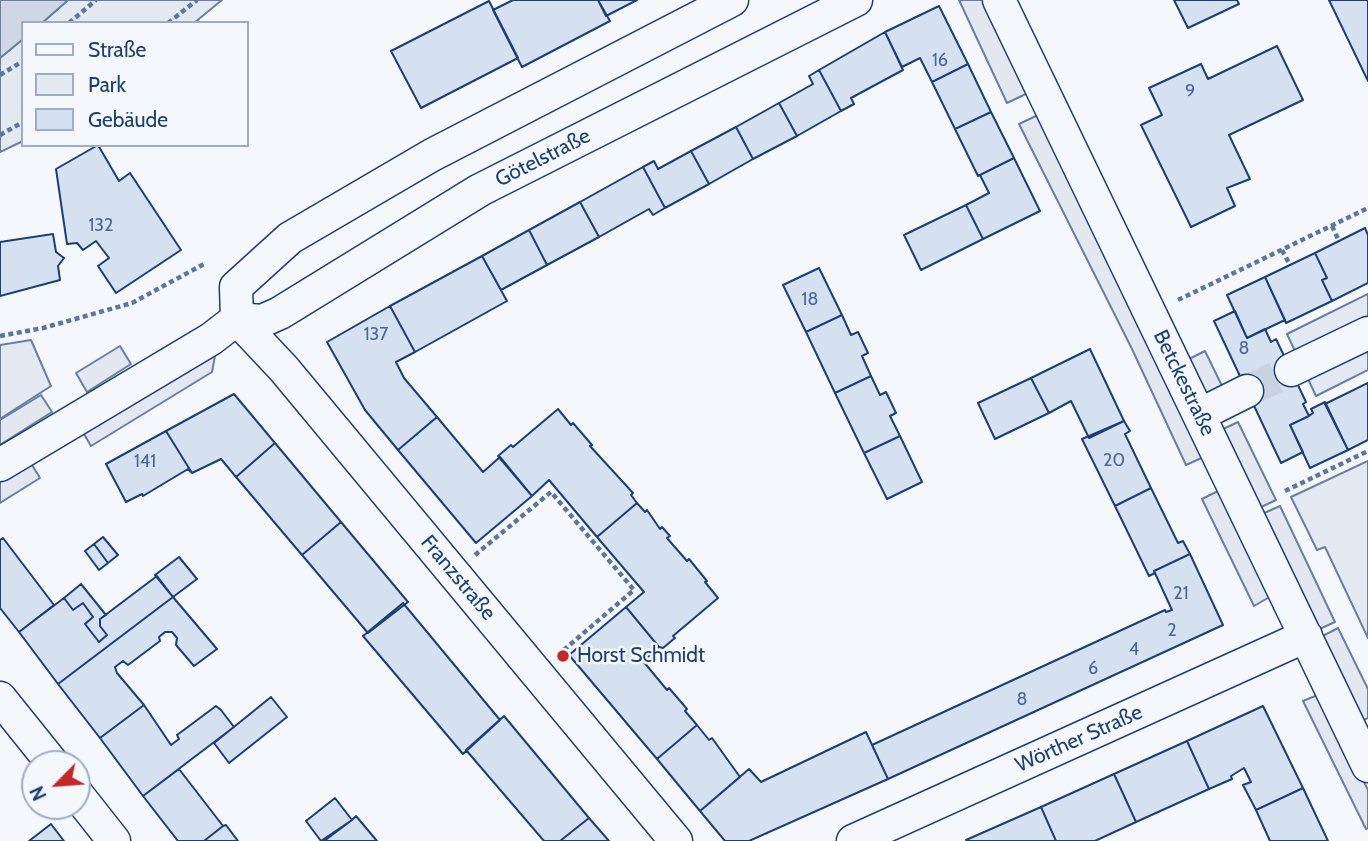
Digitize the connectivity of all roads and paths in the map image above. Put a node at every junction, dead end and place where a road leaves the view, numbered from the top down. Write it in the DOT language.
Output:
graph roads {
  1 [pos="96,0"];
  2 [pos="198,0"];
  3 [pos="732,0"];
  4 [pos="856,0"];
  5 [pos="999,0"];
  6 [pos="71,21"];
  7 [pos="171,21"];
  8 [pos="21,62"];
  9 [pos="0,75"];
  10 [pos="21,123"];
  11 [pos="0,135"];
  12 [pos="1368,208"];
  13 [pos="1332,226"];
  14 [pos="1339,241"];
  15 [pos="1282,250"];
  16 [pos="204,264"];
  17 [pos="1290,265"];
  18 [pos="1178,300"];
  19 [pos="237,319"];
  20 [pos="1368,333"];
  21 [pos="0,336"];
  22 [pos="1291,370"];
  23 [pos="1247,391"];
  24 [pos="1199,415"];
  25 [pos="1368,451"];
  26 [pos="0,465"];
  27 [pos="1285,491"];
  28 [pos="475,555"];
  29 [pos="1306,636"];
  30 [pos="558,655"];
  31 [pos="0,698"];
  32 [pos="42,750"];
  33 [pos="1368,766"];
  34 [pos="91,812"];
  35 [pos="114,841"];
  36 [pos="676,841"];
  37 [pos="853,841"];
  1 -- 6 [label="path"];
  2 -- 7 [label="path"];
  3 -- 19 [label="street"];
  4 -- 19 [label="street, Götelstraße"];
  5 -- 24 [label="street, Betckestraße"];
  8 -- 9 [label="path"];
  10 -- 11 [label="path"];
  12 -- 13 [label="path"];
  13 -- 14 [label="path"];
  13 -- 15 [label="path"];
  15 -- 17 [label="path"];
  15 -- 18 [label="path"];
  16 -- 21 [label="path"];
  19 -- 26 [label="street"];
  19 -- 36 [label="street, Franzstraße"];
  20 -- 22 [label="street"];
  23 -- 24 [label="street"];
  24 -- 29 [label="street, Betckestraße"];
  25 -- 27 [label="path"];
  28 -- 30 [label="path"];
  29 -- 33 [label="street, Betckestraße"];
  29 -- 37 [label="street, Wörther Straße"];
  31 -- 32 [label="street"];
  34 -- 35 [label="street"];
}
